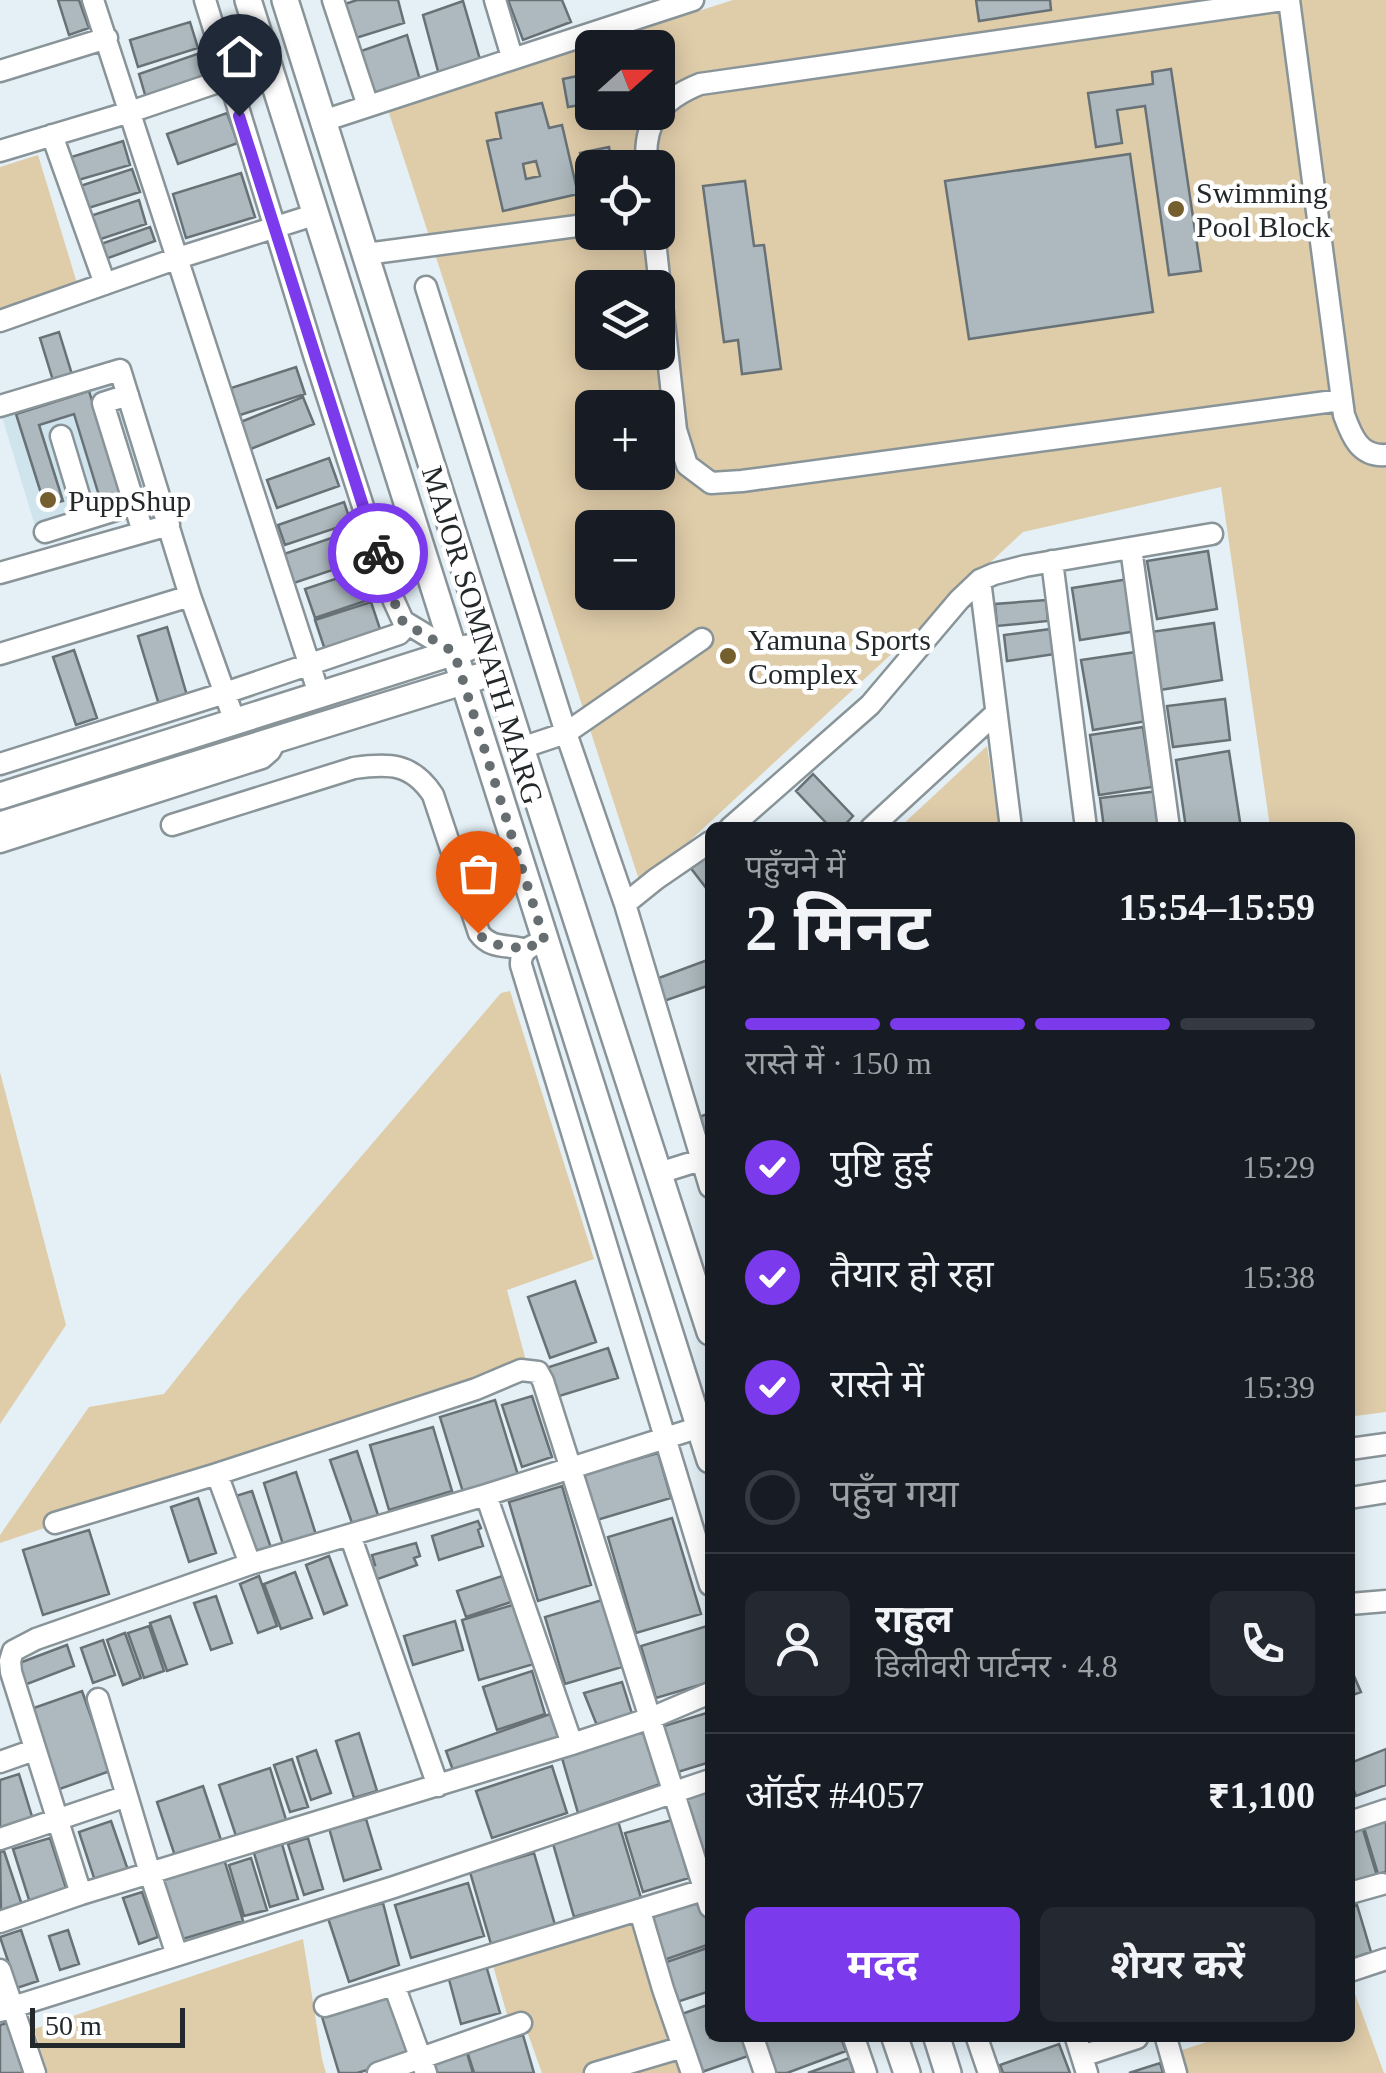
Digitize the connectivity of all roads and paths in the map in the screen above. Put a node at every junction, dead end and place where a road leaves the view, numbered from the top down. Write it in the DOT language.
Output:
graph roads {
  1 [pos="93,0"];
  2 [pos="204,0"];
  3 [pos="248,0"];
  4 [pos="285,0"];
  5 [pos="333,0"];
  6 [pos="495,0"];
  7 [pos="692,0"];
  8 [pos="1286,0"];
  9 [pos="669,4"];
  10 [pos="107,38"];
  11 [pos="512,58"];
  12 [pos="0,71"];
  13 [pos="227,79"];
  14 [pos="368,106"];
  15 [pos="130,112"];
  16 [pos="324,120"];
  17 [pos="52,135"];
  18 [pos="645,150"];
  19 [pos="0,151"];
  20 [pos="317,214"];
  21 [pos="575,226"];
  22 [pos="274,227"];
  23 [pos="656,250"];
  24 [pos="366,254"];
  25 [pos="178,258"];
  26 [pos="333,266"];
  27 [pos="105,284"];
  28 [pos="426,287"];
  29 [pos="0,320"];
  30 [pos="128,395"];
  31 [pos="1342,400"];
  32 [pos="0,406"];
  33 [pos="61,436"];
  34 [pos="1386,455"];
  35 [pos="135,504"];
  36 [pos="86,519"];
  37 [pos="169,524"];
  38 [pos="46,532"];
  39 [pos="144,532"];
  40 [pos="1212,534"];
  41 [pos="1131,548"];
  42 [pos="1052,561"];
  43 [pos="0,573"];
  44 [pos="980,580"];
  45 [pos="190,596"];
  46 [pos="408,624"];
  47 [pos="702,639"];
  48 [pos="488,641"];
  49 [pos="454,652"];
  50 [pos="0,654"];
  51 [pos="310,665"];
  52 [pos="498,671"];
  53 [pos="463,682"];
  54 [pos="225,694"];
  55 [pos="319,694"];
  56 [pos="996,713"];
  57 [pos="235,722"];
  58 [pos="566,732"];
  59 [pos="276,740"];
  60 [pos="522,748"];
  61 [pos="3,763"];
  62 [pos="7,794"];
  63 [pos="737,822"];
  64 [pos="877,822"];
  65 [pos="1010,822"];
  66 [pos="1085,822"];
  67 [pos="1168,822"];
  68 [pos="0,825"];
  69 [pos="172,825"];
  70 [pos="0,842"];
  71 [pos="705,845"];
  72 [pos="625,904"];
  73 [pos="536,946"];
  74 [pos="705,1155"];
  75 [pos="705,1158"];
  76 [pos="659,1173"];
  77 [pos="705,1316"];
  78 [pos="700,1427"];
  79 [pos="664,1437"];
  80 [pos="705,1444"];
  81 [pos="1386,1444"];
  82 [pos="1355,1449"];
  83 [pos="571,1467"];
  84 [pos="217,1474"];
  85 [pos="1386,1492"];
  86 [pos="486,1495"];
  87 [pos="1355,1497"];
  88 [pos="55,1523"];
  89 [pos="350,1535"];
  90 [pos="250,1564"];
  91 [pos="705,1570"];
  92 [pos="1386,1602"];
  93 [pos="1355,1604"];
  94 [pos="705,1695"];
  95 [pos="98,1699"];
  96 [pos="652,1718"];
  97 [pos="572,1744"];
  98 [pos="34,1750"];
  99 [pos="0,1762"];
  100 [pos="705,1782"];
  101 [pos="438,1786"];
  102 [pos="672,1794"];
  103 [pos="127,1796"];
  104 [pos="1386,1810"];
  105 [pos="58,1818"];
  106 [pos="1355,1820"];
  107 [pos="0,1838"];
  108 [pos="150,1873"];
  109 [pos="1382,1884"];
  110 [pos="705,1887"];
  111 [pos="1355,1892"];
  112 [pos="80,1894"];
  113 [pos="705,1896"];
  114 [pos="640,1911"];
  115 [pos="0,1922"];
  116 [pos="178,1955"];
  117 [pos="1386,1959"];
  118 [pos="1355,1968"];
  119 [pos="0,1970"];
  120 [pos="394,1985"];
  121 [pos="325,2006"];
  122 [pos="6,2010"];
  123 [pos="521,2023"];
  124 [pos="754,2042"];
  125 [pos="855,2042"];
  126 [pos="896,2042"];
  127 [pos="938,2042"];
  128 [pos="978,2042"];
  129 [pos="1125,2042"];
  130 [pos="1167,2042"];
  131 [pos="683,2046"];
  132 [pos="1081,2056"];
  133 [pos="423,2065"];
  134 [pos="35,2073"];
  135 [pos="378,2073"];
  136 [pos="595,2073"];
  137 [pos="692,2073"];
  138 [pos="765,2073"];
  139 [pos="866,2073"];
  140 [pos="907,2073"];
  141 [pos="948,2073"];
  142 [pos="989,2073"];
  143 [pos="1176,2073"];
  1 -- 10 [label="street"];
  2 -- 13 [label="street"];
  3 -- 20 [label="main road, MAJOR SOMNATH MARG"];
  4 -- 16 [label="main road, MAJOR SOMNATH MARG"];
  5 -- 14 [label="street"];
  6 -- 11 [label="street"];
  7 -- 9 [label="street"];
  8 -- 18 [label="street"];
  8 -- 31 [label="street"];
  9 -- 11 [label="street"];
  10 -- 12 [label="street"];
  10 -- 15 [label="street"];
  11 -- 14 [label="street"];
  13 -- 15 [label="street"];
  13 -- 22 [label="street"];
  14 -- 16 [label="street"];
  15 -- 17 [label="street"];
  15 -- 25 [label="street"];
  16 -- 24 [label="main road, MAJOR SOMNATH MARG"];
  17 -- 19 [label="street"];
  17 -- 27 [label="street"];
  20 -- 22 [label="street"];
  20 -- 26 [label="main road, MAJOR SOMNATH MARG"];
  21 -- 24 [label="street"];
  22 -- 25 [label="street"];
  22 -- 46 [label="street"];
  23 -- 31 [label="street"];
  24 -- 26 [label="main road"];
  24 -- 48 [label="main road, MAJOR SOMNATH MARG"];
  25 -- 27 [label="street"];
  25 -- 51 [label="street"];
  26 -- 49 [label="main road, MAJOR SOMNATH MARG"];
  27 -- 29 [label="street"];
  28 -- 58 [label="street"];
  30 -- 32 [label="street"];
  30 -- 35 [label="street"];
  30 -- 37 [label="street"];
  31 -- 34 [label="street"];
  33 -- 36 [label="street"];
  35 -- 36 [label="street"];
  35 -- 39 [label="street"];
  36 -- 38 [label="street"];
  37 -- 39 [label="street"];
  37 -- 45 [label="street"];
  39 -- 43 [label="street"];
  40 -- 41 [label="street"];
  41 -- 42 [label="street"];
  41 -- 67 [label="street"];
  42 -- 44 [label="street"];
  42 -- 66 [label="street"];
  44 -- 56 [label="street"];
  44 -- 63 [label="street"];
  45 -- 50 [label="street"];
  45 -- 54 [label="street"];
  46 -- 49 [label="street"];
  46 -- 51 [label="street"];
  47 -- 58 [label="street"];
  48 -- 49 [label="main road"];
  48 -- 52 [label="main road, MAJOR SOMNATH MARG"];
  49 -- 53 [label="main road, MAJOR SOMNATH MARG"];
  49 -- 55 [label="main road"];
  51 -- 54 [label="street"];
  51 -- 55 [label="street"];
  52 -- 53 [label="main road"];
  52 -- 60 [label="main road, MAJOR SOMNATH MARG"];
  53 -- 59 [label="main road"];
  53 -- 73 [label="main road, MAJOR SOMNATH MARG"];
  54 -- 57 [label="street"];
  54 -- 61 [label="street"];
  55 -- 57 [label="main road"];
  56 -- 64 [label="street"];
  56 -- 65 [label="street"];
  57 -- 62 [label="main road"];
  58 -- 60 [label="street"];
  58 -- 72 [label="street"];
  59 -- 68 [label="main road"];
  59 -- 70 [label="street"];
  60 -- 76 [label="main road, MAJOR SOMNATH MARG"];
  61 -- 62 [label="street"];
  69 -- 73 [label="street"];
  71 -- 72 [label="street"];
  72 -- 74 [label="street"];
  73 -- 78 [label="main road, MAJOR SOMNATH MARG"];
  73 -- 79 [label="street"];
  75 -- 76 [label="street"];
  76 -- 77 [label="main road, MAJOR SOMNATH MARG"];
  78 -- 79 [label="street"];
  78 -- 80 [label="main road, MAJOR SOMNATH MARG"];
  79 -- 83 [label="street"];
  79 -- 91 [label="street"];
  81 -- 82 [label="street"];
  83 -- 84 [label="street"];
  83 -- 86 [label="street"];
  83 -- 96 [label="street"];
  84 -- 88 [label="street"];
  84 -- 90 [label="street"];
  85 -- 87 [label="street"];
  86 -- 89 [label="street"];
  86 -- 97 [label="street"];
  89 -- 90 [label="street"];
  89 -- 101 [label="street"];
  90 -- 98 [label="street"];
  92 -- 93 [label="street"];
  94 -- 96 [label="street"];
  95 -- 103 [label="street"];
  96 -- 97 [label="street"];
  96 -- 102 [label="street"];
  97 -- 101 [label="street"];
  98 -- 99 [label="street"];
  98 -- 105 [label="street"];
  100 -- 102 [label="street"];
  101 -- 108 [label="street"];
  102 -- 110 [label="street"];
  102 -- 116 [label="street"];
  103 -- 105 [label="street"];
  103 -- 108 [label="street"];
  104 -- 106 [label="street"];
  105 -- 107 [label="street"];
  105 -- 112 [label="street"];
  108 -- 112 [label="street"];
  108 -- 116 [label="street"];
  109 -- 111 [label="street"];
  112 -- 115 [label="street"];
  113 -- 114 [label="street"];
  114 -- 120 [label="street"];
  114 -- 131 [label="street"];
  116 -- 122 [label="street"];
  117 -- 118 [label="street"];
  119 -- 122 [label="street"];
  120 -- 121 [label="street"];
  120 -- 133 [label="street"];
  122 -- 134 [label="street"];
  123 -- 133 [label="street"];
  124 -- 138 [label="street"];
  125 -- 139 [label="street"];
  126 -- 140 [label="main road"];
  127 -- 141 [label="main road"];
  128 -- 142 [label="street"];
  129 -- 132 [label="street"];
  130 -- 143 [label="street"];
  131 -- 136 [label="street"];
  131 -- 137 [label="street"];
  133 -- 135 [label="street"];
}
